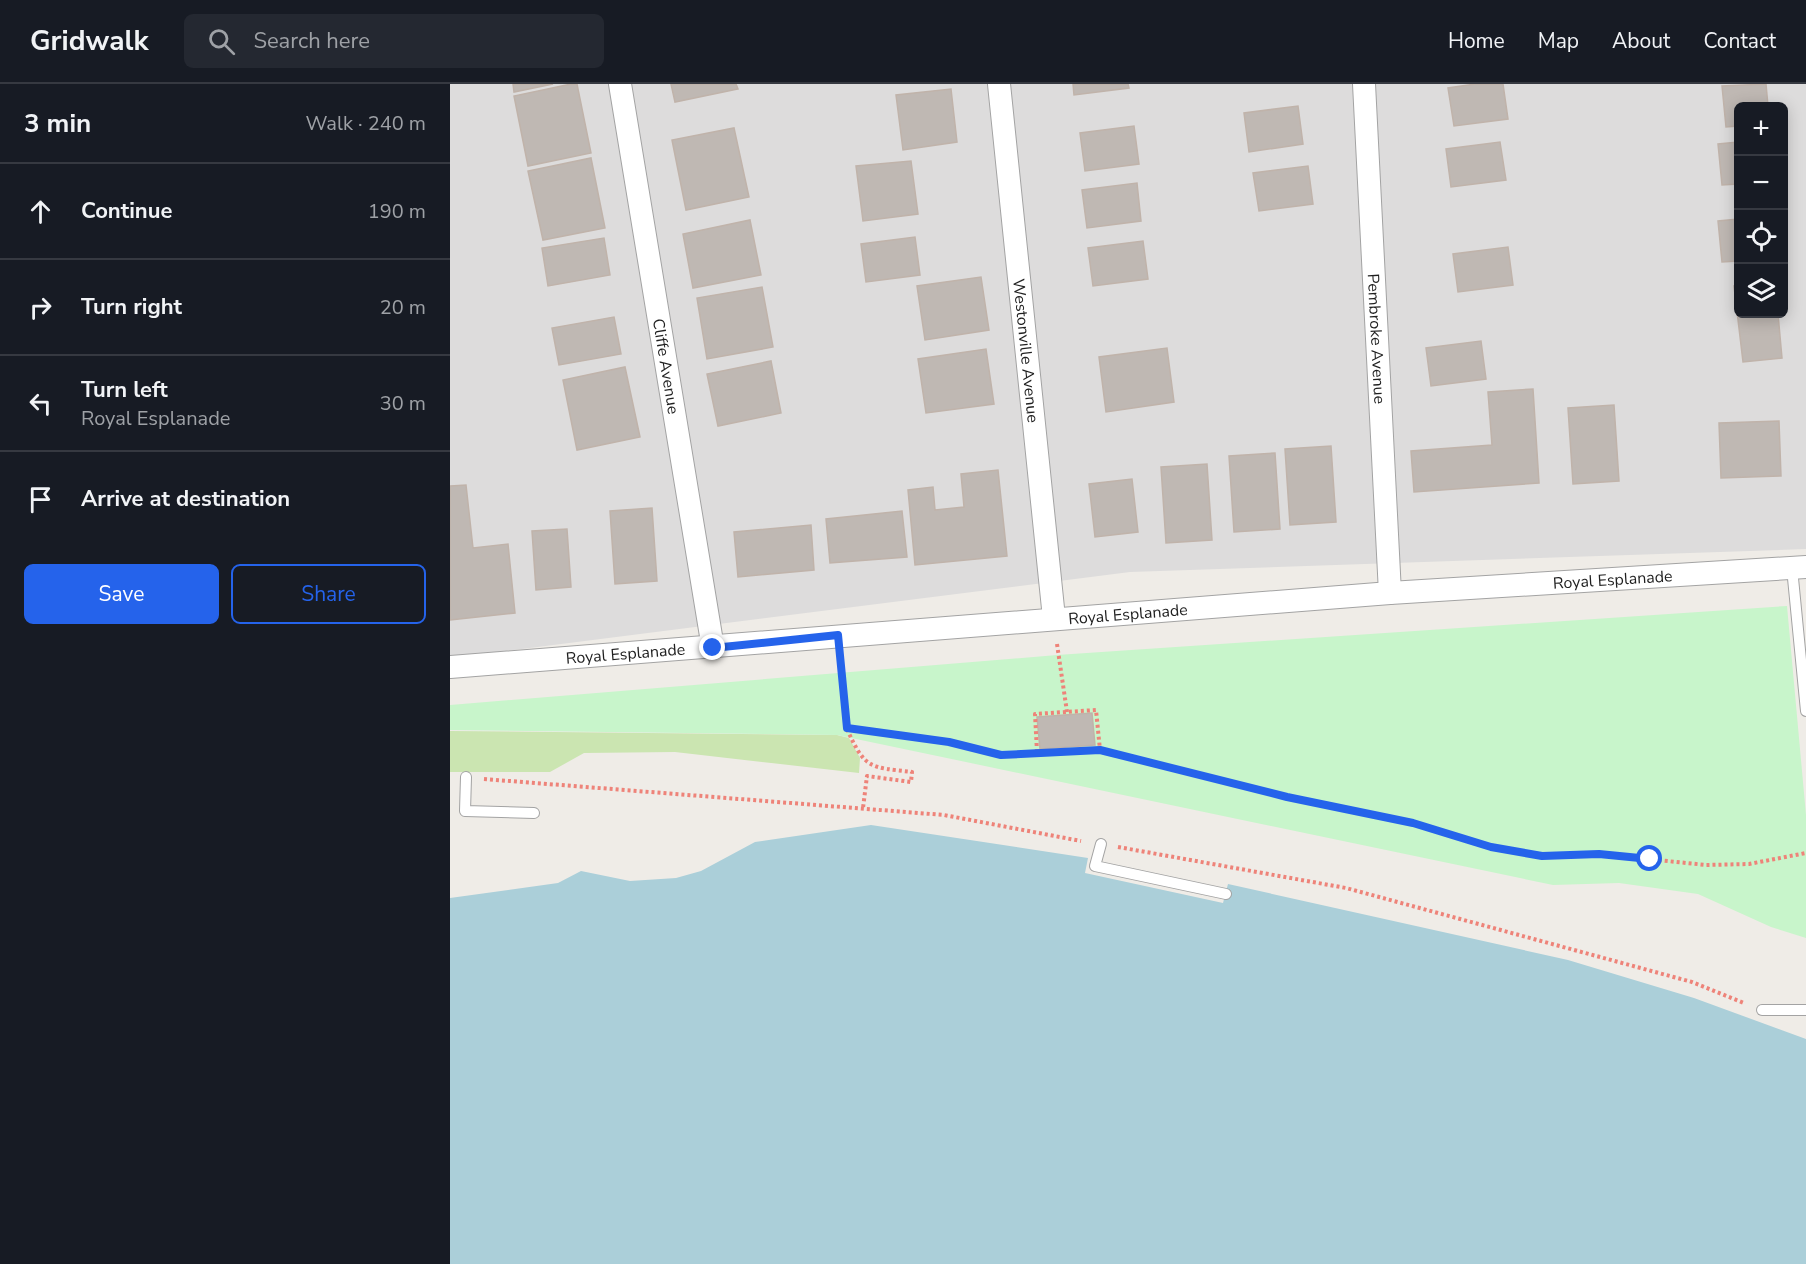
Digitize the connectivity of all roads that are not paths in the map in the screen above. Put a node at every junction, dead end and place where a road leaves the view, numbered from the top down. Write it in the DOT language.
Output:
graph roads {
  1 [pos="620,84"];
  2 [pos="999,84"];
  3 [pos="1364,84"];
  4 [pos="1799,568"];
  5 [pos="1390,593"];
  6 [pos="1054,618"];
  7 [pos="713,648"];
  8 [pos="450,667"];
  9 [pos="1806,711"];
  10 [pos="466,777"];
  11 [pos="534,813"];
  12 [pos="1101,844"];
  13 [pos="1226,894"];
  14 [pos="1762,1010"];
  15 [pos="1806,1010"];
  1 -- 7 [label="street, Cliffe Avenue"];
  2 -- 6 [label="street, Westonville Avenue"];
  3 -- 5 [label="street, Pembroke Avenue"];
  4 -- 5 [label="street, Royal Esplanade"];
  4 -- 9 [label="lane"];
  5 -- 6 [label="street, Royal Esplanade"];
  6 -- 7 [label="street, Royal Esplanade"];
  7 -- 8 [label="street, Royal Esplanade"];
  10 -- 11 [label="lane"];
  12 -- 13 [label="lane"];
  14 -- 15 [label="lane"];
}
